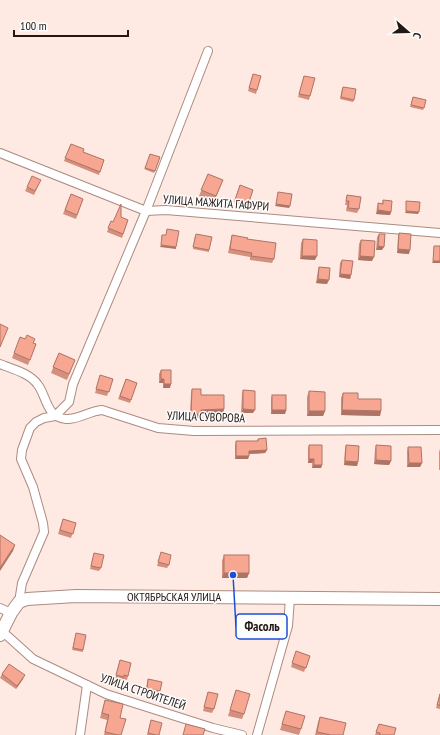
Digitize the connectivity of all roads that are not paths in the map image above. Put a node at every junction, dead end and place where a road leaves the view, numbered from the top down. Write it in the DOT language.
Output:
graph roads {
  1 [pos="208,51"];
  2 [pos="0,153"];
  3 [pos="146,211"];
  4 [pos="440,233"];
  5 [pos="0,364"];
  6 [pos="55,416"];
  7 [pos="440,430"];
  8 [pos="290,598"];
  9 [pos="440,599"];
  10 [pos="19,602"];
  11 [pos="6,611"];
  12 [pos="1,634"];
  13 [pos="87,685"];
  14 [pos="80,735"];
  15 [pos="242,735"];
  16 [pos="257,735"];
  1 -- 3 [label="street"];
  2 -- 3 [label="street, УЛИЦА МАЖИТА ГАФУРИ"];
  3 -- 4 [label="street, УЛИЦА МАЖИТА ГАФУРИ"];
  3 -- 6 [label="street"];
  5 -- 6 [label="street"];
  6 -- 7 [label="street, УЛИЦА СУВОРОВА"];
  6 -- 10 [label="street"];
  8 -- 9 [label="street, ОКТЯБРЬСКАЯ УЛИЦА"];
  8 -- 10 [label="street, ОКТЯБРЬСКАЯ УЛИЦА"];
  8 -- 16 [label="street"];
  10 -- 11 [label="street"];
  11 -- 12 [label="street"];
  12 -- 13 [label="street, УЛИЦА СТРОИТЕЛЕЙ"];
  13 -- 14 [label="street"];
  13 -- 15 [label="street, УЛИЦА СТРОИТЕЛЕЙ"];
}
